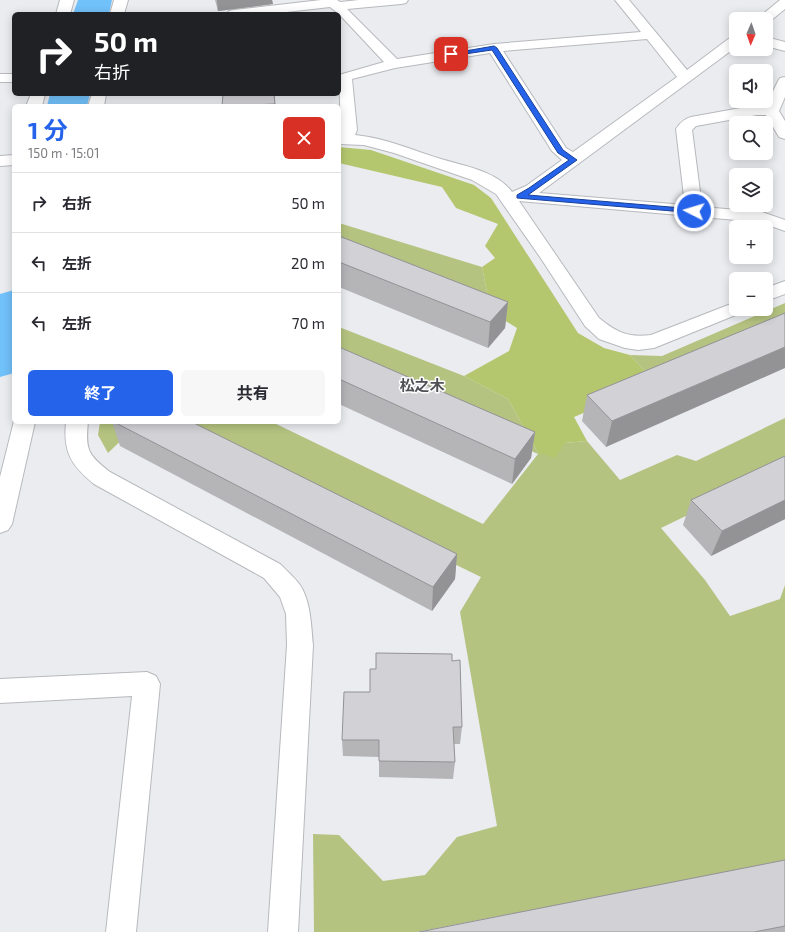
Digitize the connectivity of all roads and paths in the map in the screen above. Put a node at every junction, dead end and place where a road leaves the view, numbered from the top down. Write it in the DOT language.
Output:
graph roads {
  1 [pos="67,0"];
  2 [pos="121,0"];
  3 [pos="401,0"];
  4 [pos="622,0"];
  5 [pos="332,3"];
  6 [pos="785,3"];
  7 [pos="64,12"];
  8 [pos="118,12"];
  9 [pos="252,12"];
  10 [pos="773,12"];
  11 [pos="650,35"];
  12 [pos="773,43"];
  13 [pos="729,45"];
  14 [pos="785,47"];
  15 [pos="494,48"];
  16 [pos="394,64"];
  17 [pos="685,77"];
  18 [pos="0,78"];
  19 [pos="12,78"];
  20 [pos="785,81"];
  21 [pos="772,111"];
  22 [pos="785,134"];
  23 [pos="343,139"];
  24 [pos="12,160"];
  25 [pos="573,160"];
  26 [pos="0,161"];
  27 [pos="514,197"];
  28 [pos="694,211"];
  29 [pos="785,226"];
  30 [pos="785,287"];
  31 [pos="773,292"];
  32 [pos="729,311"];
  33 [pos="24,424"];
  34 [pos="77,424"];
  35 [pos="0,524"];
  36 [pos="0,691"];
  37 [pos="121,932"];
  38 [pos="283,932"];
  1 -- 7 [label="street"];
  2 -- 8 [label="street"];
  3 -- 5 [label="street"];
  4 -- 11 [label="street"];
  5 -- 9 [label="street"];
  5 -- 16 [label="street"];
  6 -- 10 [label="street"];
  11 -- 15 [label="street"];
  11 -- 17 [label="street"];
  12 -- 14 [label="street"];
  13 -- 17 [label="street"];
  15 -- 16 [label="street"];
  15 -- 25 [label="street"];
  16 -- 23 [label="street"];
  17 -- 25 [label="street"];
  18 -- 19 [label="street"];
  20 -- 21 [label="street"];
  21 -- 22 [label="street"];
  21 -- 28 [label="street"];
  23 -- 27 [label="street"];
  24 -- 26 [label="street"];
  25 -- 27 [label="street"];
  27 -- 28 [label="street"];
  27 -- 32 [label="street"];
  28 -- 29 [label="street"];
  30 -- 31 [label="street"];
  33 -- 35 [label="street"];
  34 -- 38 [label="street"];
  36 -- 37 [label="street"];
}
